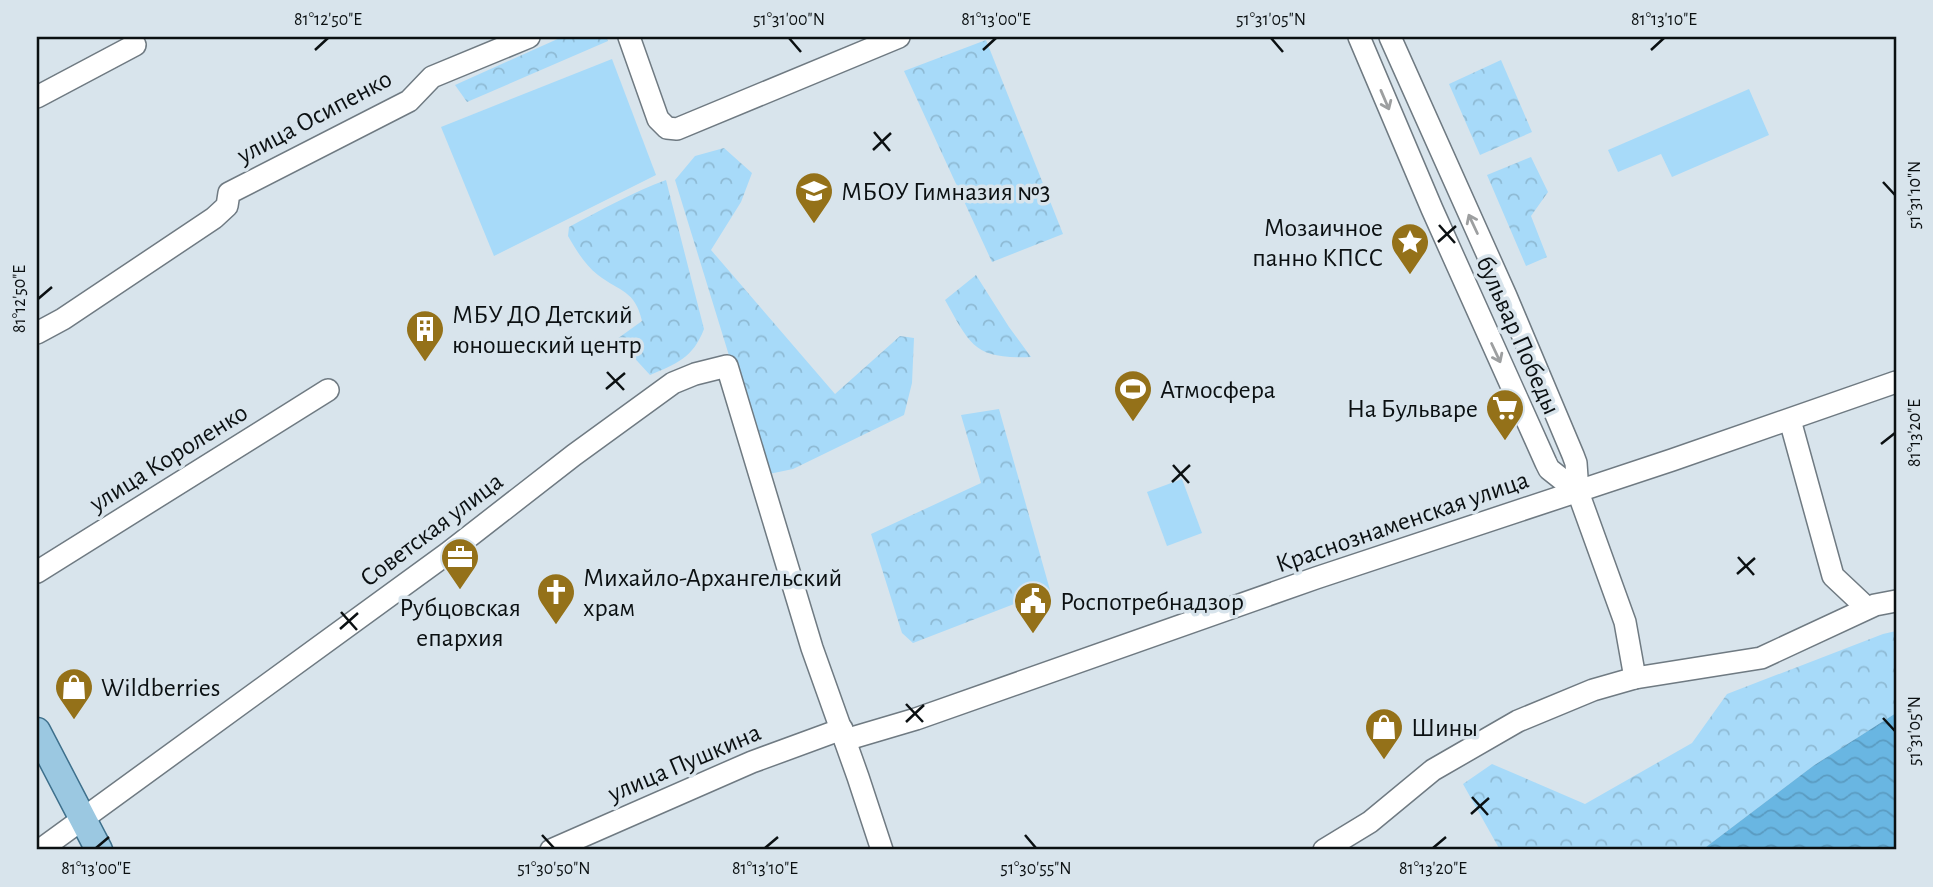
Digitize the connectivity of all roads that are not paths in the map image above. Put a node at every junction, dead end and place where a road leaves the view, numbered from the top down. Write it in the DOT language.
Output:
graph roads {
  1 [pos="529,37"];
  2 [pos="629,37"];
  3 [pos="899,37"];
  4 [pos="1359,37"];
  5 [pos="1390,37"];
  6 [pos="135,45"];
  7 [pos="37,97"];
  8 [pos="1454,183"];
  9 [pos="1426,194"];
  10 [pos="1508,302"];
  11 [pos="1478,314"];
  12 [pos="37,333"];
  13 [pos="1896,382"];
  14 [pos="328,390"];
  15 [pos="1790,420"];
  16 [pos="1577,492"];
  17 [pos="37,572"];
  18 [pos="1896,601"];
  19 [pos="1867,608"];
  20 [pos="1635,678"];
  21 [pos="37,731"];
  22 [pos="844,735"];
  23 [pos="82,819"];
  24 [pos="40,850"];
  25 [pos="99,850"];
  26 [pos="551,850"];
  27 [pos="882,850"];
  28 [pos="1325,850"];
  1 -- 12 [label="street, улица Осипенко"];
  2 -- 3 [label="street"];
  4 -- 9 [label="street, бульвар Победы, one-way"];
  5 -- 8 [label="street, бульвар Победы"];
  6 -- 7 [label="street"];
  8 -- 9 [label="street"];
  10 -- 8 [label="street, бульвар Победы, one-way"];
  9 -- 11 [label="street, бульвар Победы"];
  10 -- 11 [label="street"];
  10 -- 16 [label="street, бульвар Победы"];
  11 -- 16 [label="street, бульвар Победы, one-way"];
  13 -- 15 [label="street, Краснознаменская улица"];
  14 -- 17 [label="street, улица Короленко"];
  15 -- 16 [label="street, Краснознаменская улица"];
  15 -- 19 [label="street"];
  16 -- 20 [label="street, бульвар Победы"];
  16 -- 22 [label="street, Краснознаменская улица"];
  18 -- 19 [label="street"];
  19 -- 20 [label="street"];
  20 -- 28 [label="street"];
  21 -- 23 [label="main road"];
  22 -- 23 [label="street, Советская улица"];
  22 -- 26 [label="street, улица Пушкина"];
  22 -- 27 [label="street"];
  23 -- 24 [label="street, Советская улица"];
  23 -- 25 [label="main road"];
}
